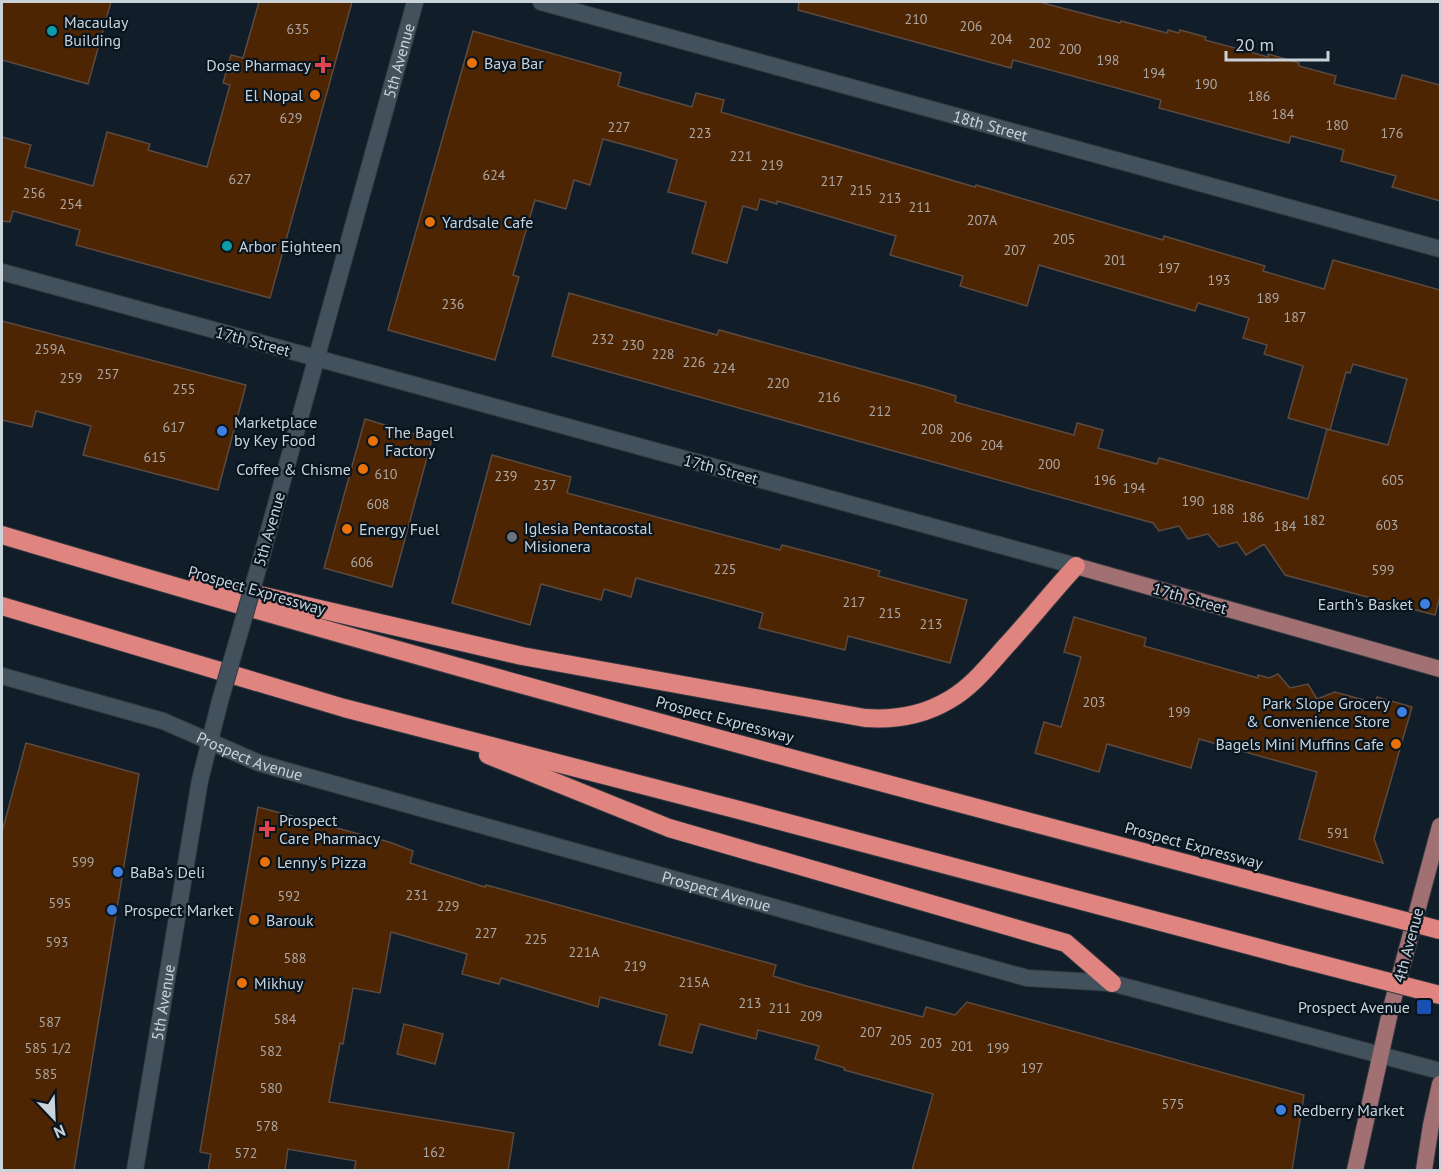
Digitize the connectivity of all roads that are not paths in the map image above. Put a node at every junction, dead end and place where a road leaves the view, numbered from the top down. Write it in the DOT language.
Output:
graph roads {
  1 [pos="415,2"];
  2 [pos="541,2"];
  3 [pos="1440,249"];
  4 [pos="2,272"];
  5 [pos="317,359"];
  6 [pos="2,536"];
  7 [pos="1076,566"];
  8 [pos="2,606"];
  9 [pos="1440,669"];
  10 [pos="2,676"];
  11 [pos="422,729"];
  12 [pos="210,742"];
  13 [pos="1440,826"];
  14 [pos="1440,930"];
  15 [pos="1113,983"];
  16 [pos="1440,994"];
  17 [pos="1381,1056"];
  18 [pos="1440,1071"];
  19 [pos="1440,1084"];
  20 [pos="135,1170"];
  21 [pos="1355,1170"];
  22 [pos="1424,1170"];
  1 -- 5 [label="street, 5th Avenue"];
  2 -- 3 [label="street, 18th Street"];
  4 -- 5 [label="street, 17th Street"];
  5 -- 7 [label="street, 17th Street"];
  5 -- 12 [label="street, 5th Avenue, bridge"];
  6 -- 7 [label="highway"];
  6 -- 14 [label="highway, Prospect Expressway, bridge"];
  7 -- 9 [label="main road, 17th Street"];
  8 -- 11 [label="highway"];
  10 -- 12 [label="street, Prospect Avenue"];
  11 -- 15 [label="highway"];
  11 -- 16 [label="highway, bridge"];
  12 -- 15 [label="street, Prospect Avenue"];
  12 -- 20 [label="street, 5th Avenue"];
  13 -- 17 [label="main road, 4th Avenue"];
  15 -- 17 [label="street, Prospect Avenue"];
  17 -- 18 [label="street, Prospect Avenue"];
  17 -- 21 [label="main road, 4th Avenue"];
  19 -- 22 [label="main road"];
}
